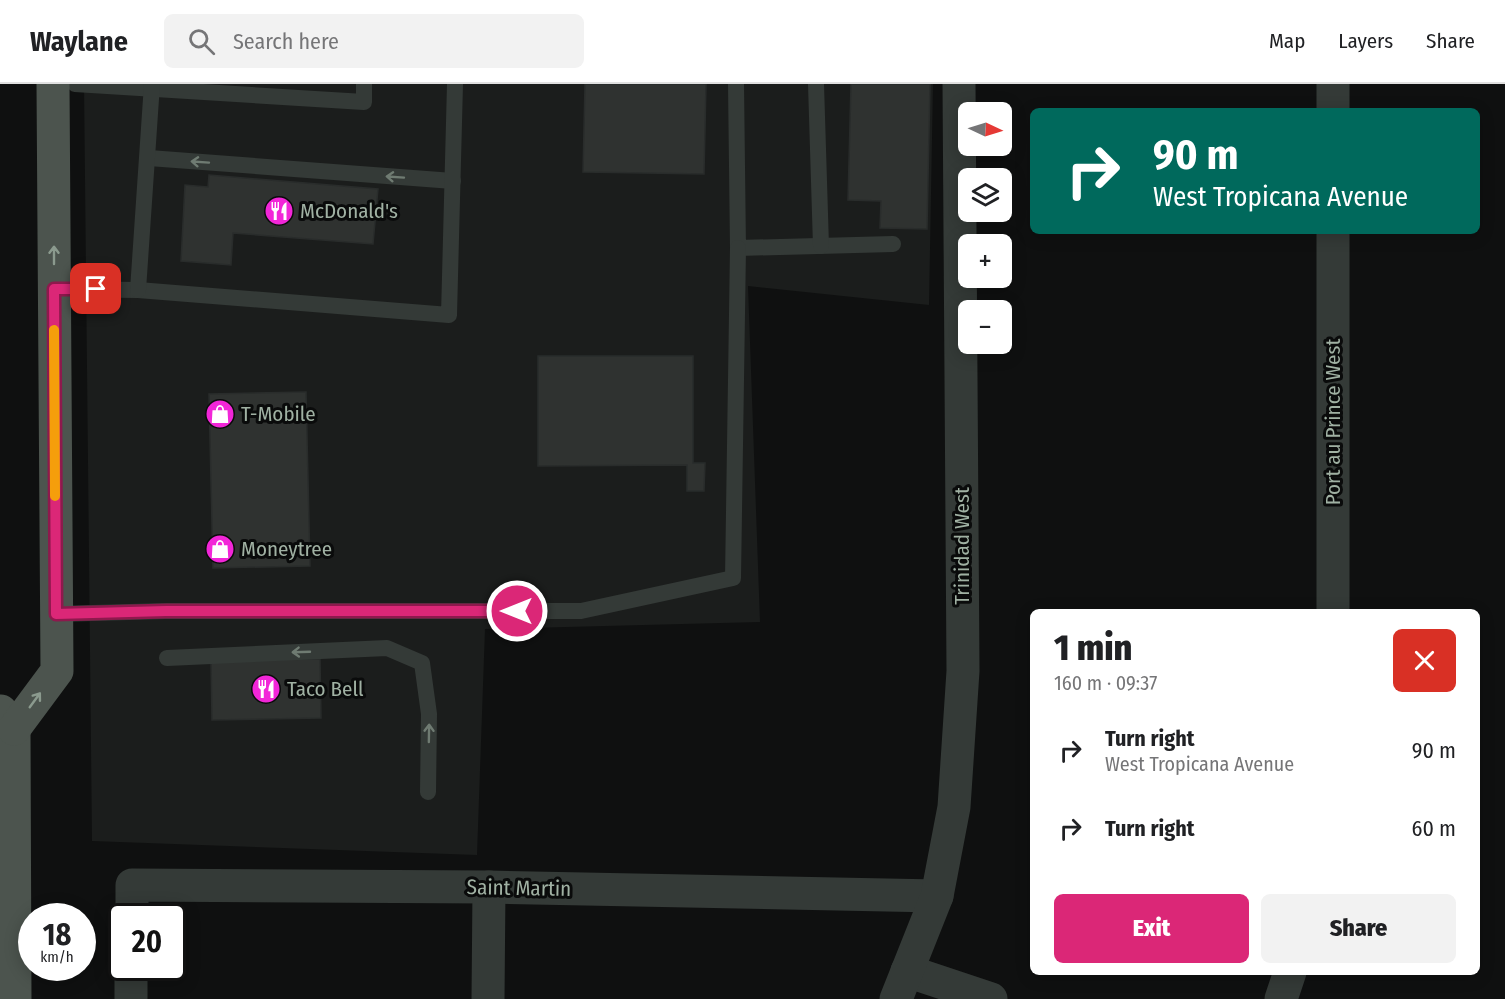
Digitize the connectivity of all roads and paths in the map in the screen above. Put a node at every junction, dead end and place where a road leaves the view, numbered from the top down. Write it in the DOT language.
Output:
graph roads {
  1 [pos="52,84"];
  2 [pos="75,84"];
  3 [pos="364,84"];
  4 [pos="455,84"];
  5 [pos="736,84"];
  6 [pos="816,84"];
  7 [pos="959,84"];
  8 [pos="1333,84"];
  9 [pos="120,86"];
  10 [pos="152,87"];
  11 [pos="195,88"];
  12 [pos="1333,108"];
  13 [pos="148,158"];
  14 [pos="453,181"];
  15 [pos="1333,234"];
  16 [pos="893,244"];
  17 [pos="821,246"];
  18 [pos="738,248"];
  19 [pos="54,289"];
  20 [pos="138,290"];
  21 [pos="1333,609"];
  22 [pos="56,614"];
  23 [pos="167,658"];
  24 [pos="5,722"];
  25 [pos="428,792"];
  26 [pos="489,887"];
  27 [pos="937,896"];
  28 [pos="7,901"];
  29 [pos="132,903"];
  30 [pos="1289,975"];
  31 [pos="131,981"];
  32 [pos="902,985"];
  33 [pos="15,999"];
  34 [pos="131,999"];
  35 [pos="488,999"];
  36 [pos="991,999"];
  37 [pos="1281,999"];
  19 -- 1 [label="main road, one-way"];
  2 -- 9 [label="lane"];
  3 -- 11 [label="lane"];
  4 -- 14 [label="lane"];
  5 -- 18 [label="lane"];
  6 -- 17 [label="lane"];
  7 -- 27 [label="street, Trinidad West"];
  8 -- 12 [label="street"];
  9 -- 10 [label="lane"];
  10 -- 11 [label="lane"];
  10 -- 13 [label="lane"];
  14 -- 13 [label="lane, one-way"];
  13 -- 20 [label="lane"];
  14 -- 20 [label="lane"];
  15 -- 21 [label="street, Port au Prince West"];
  16 -- 17 [label="lane"];
  17 -- 18 [label="lane"];
  18 -- 22 [label="lane"];
  19 -- 20 [label="lane"];
  19 -- 22 [label="main road"];
  24 -- 22 [label="main road, one-way"];
  25 -- 23 [label="lane, one-way"];
  24 -- 28 [label="main road"];
  26 -- 27 [label="street, Saint Martin"];
  26 -- 29 [label="street, Saint Martin"];
  26 -- 35 [label="street"];
  27 -- 32 [label="street, Trinidad West"];
  28 -- 33 [label="main road"];
  30 -- 37 [label="street"];
  31 -- 34 [label="street"];
  32 -- 36 [label="street"];
}
